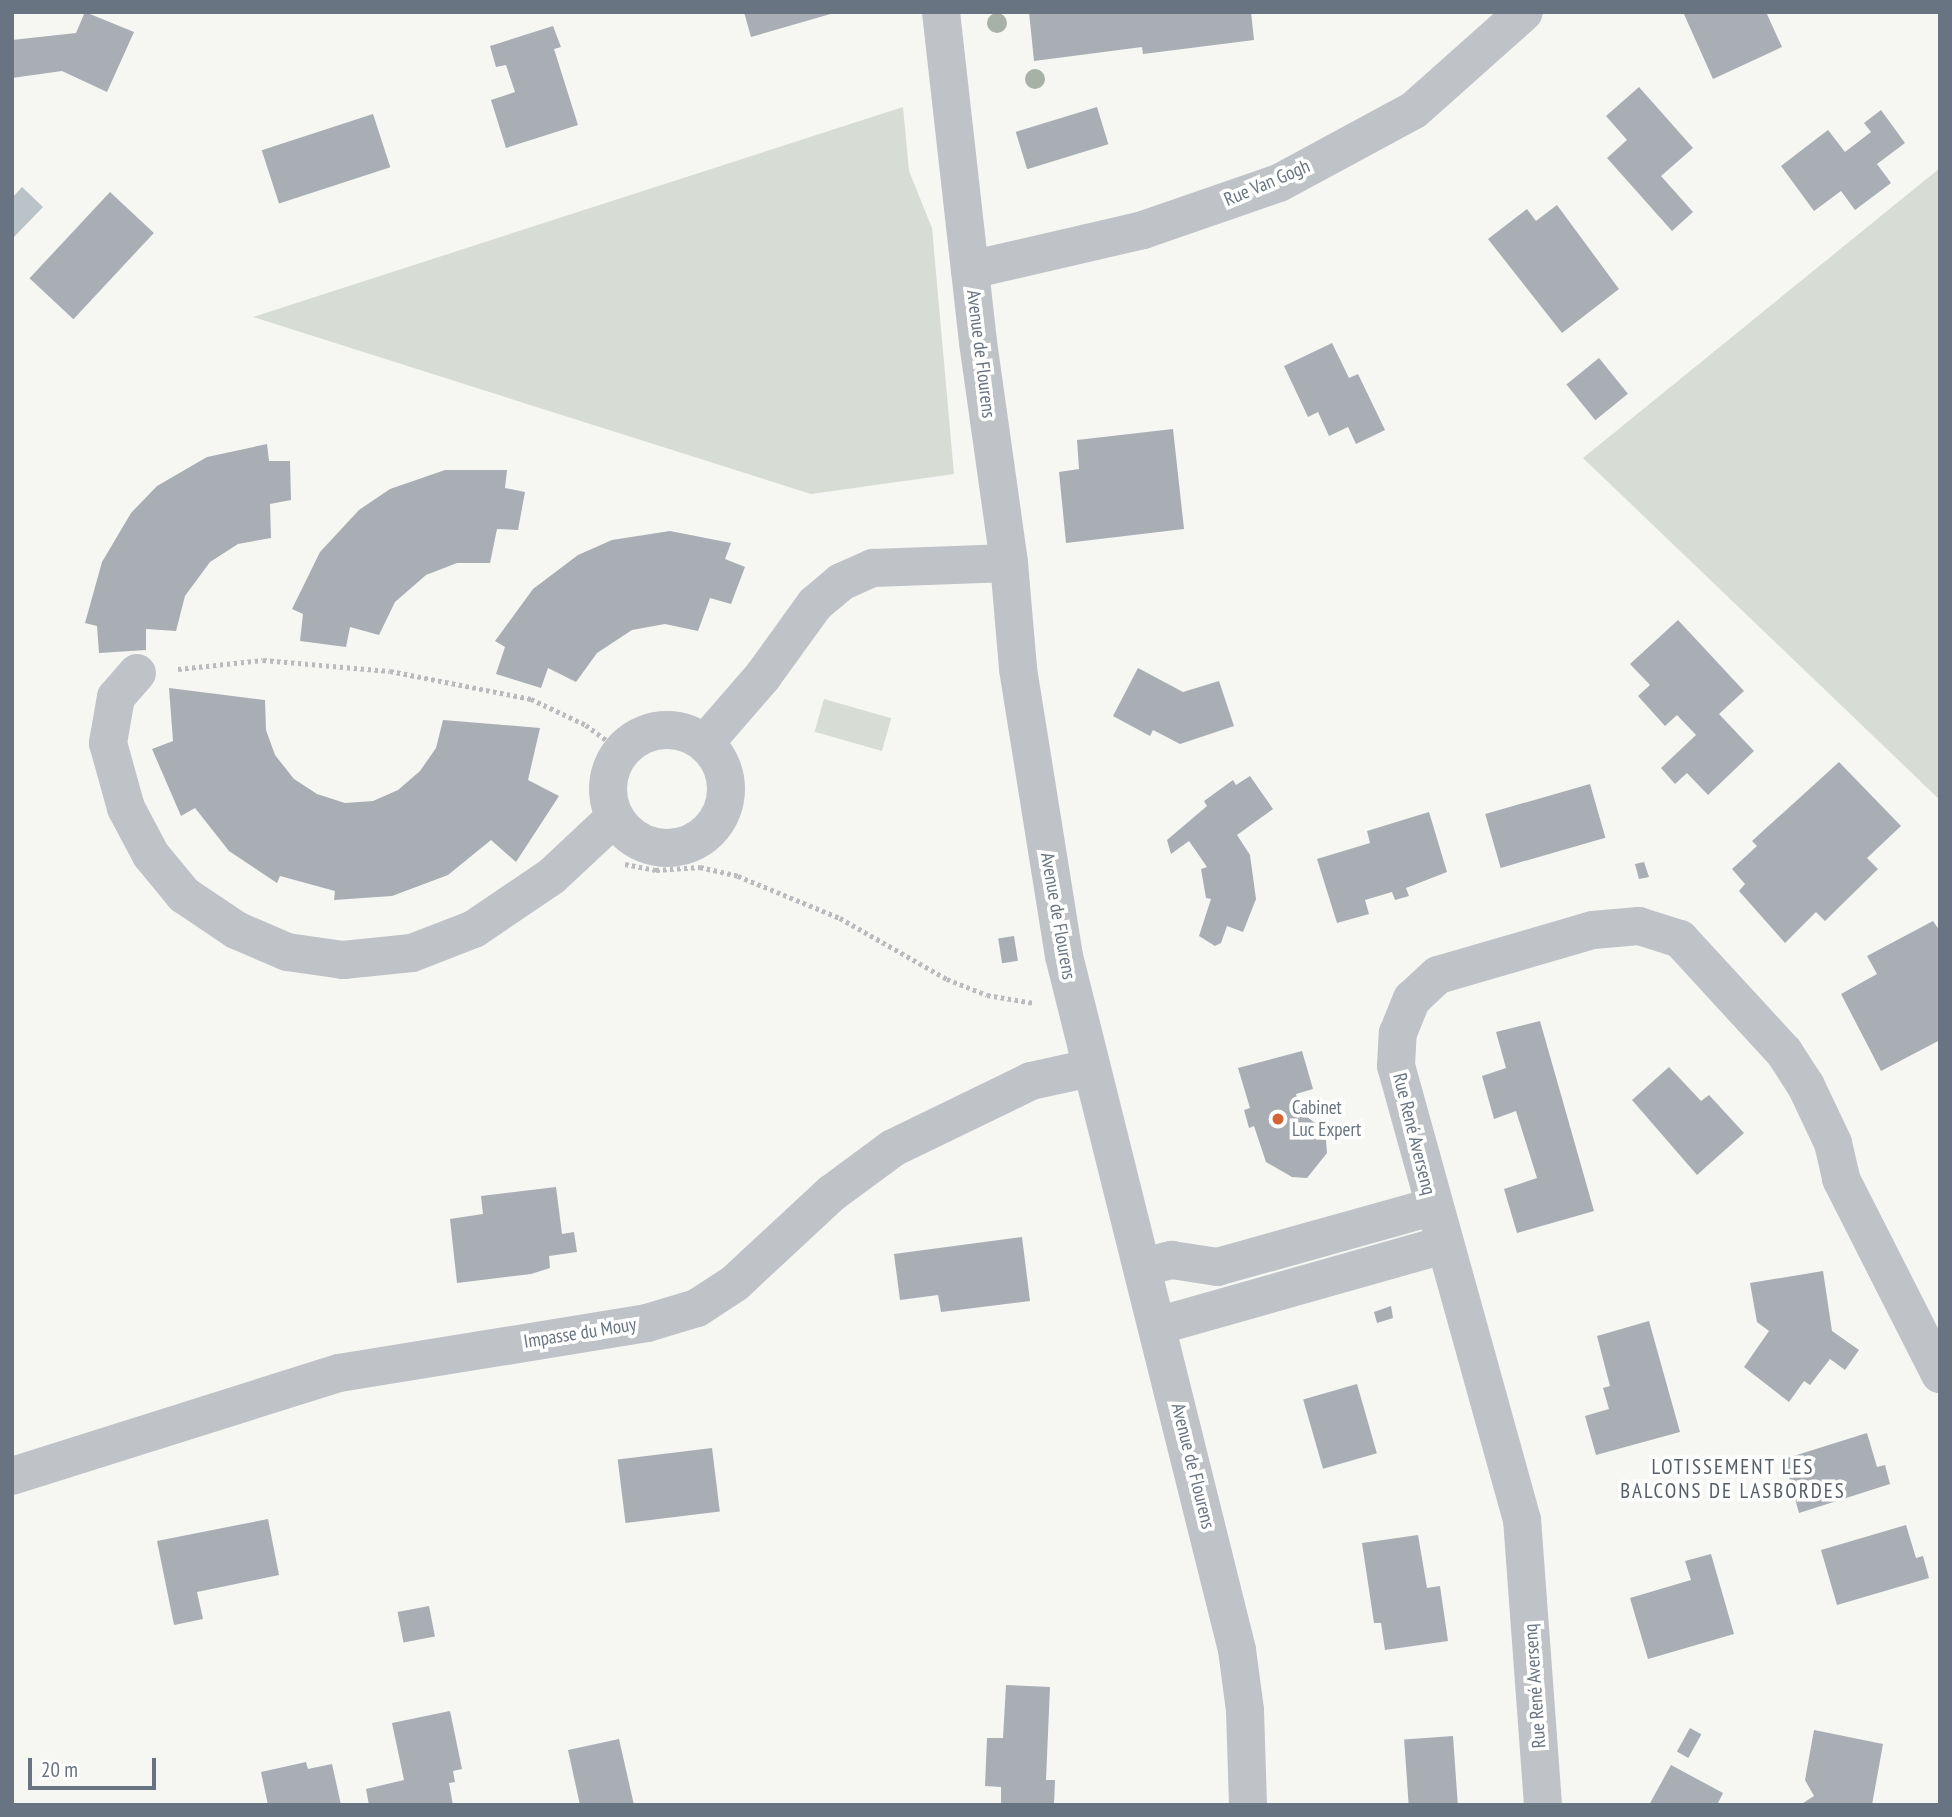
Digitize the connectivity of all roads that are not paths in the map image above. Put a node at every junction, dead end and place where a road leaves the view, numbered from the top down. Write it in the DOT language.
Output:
graph roads {
  1 [pos="941,12"];
  2 [pos="1524,12"];
  3 [pos="970,270"];
  4 [pos="1009,563"];
  5 [pos="137,673"];
  6 [pos="705,743"];
  7 [pos="614,818"];
  8 [pos="1090,1068"];
  9 [pos="1432,1207"];
  10 [pos="1443,1245"];
  11 [pos="1143,1267"];
  12 [pos="1157,1326"];
  13 [pos="1940,1374"];
  14 [pos="12,1476"];
  15 [pos="1248,1805"];
  16 [pos="1543,1805"];
  1 -- 3 [label="street, Avenue de Flourens"];
  2 -- 3 [label="street, Rue Van Gogh"];
  3 -- 4 [label="street, Avenue de Flourens"];
  4 -- 6 [label="street"];
  4 -- 8 [label="street, Avenue de Flourens"];
  5 -- 7 [label="street"];
  6 -- 7 [label="street"];
  6 -- 7 [label="street"];
  8 -- 11 [label="street, Avenue de Flourens"];
  8 -- 14 [label="street, Impasse du Mouy"];
  9 -- 10 [label="street, Rue René Aversenq"];
  9 -- 11 [label="street"];
  9 -- 13 [label="street, Rue René Aversenq"];
  10 -- 12 [label="street"];
  10 -- 16 [label="street, Rue René Aversenq"];
  11 -- 12 [label="street, Avenue de Flourens"];
  12 -- 15 [label="street, Avenue de Flourens"];
}
